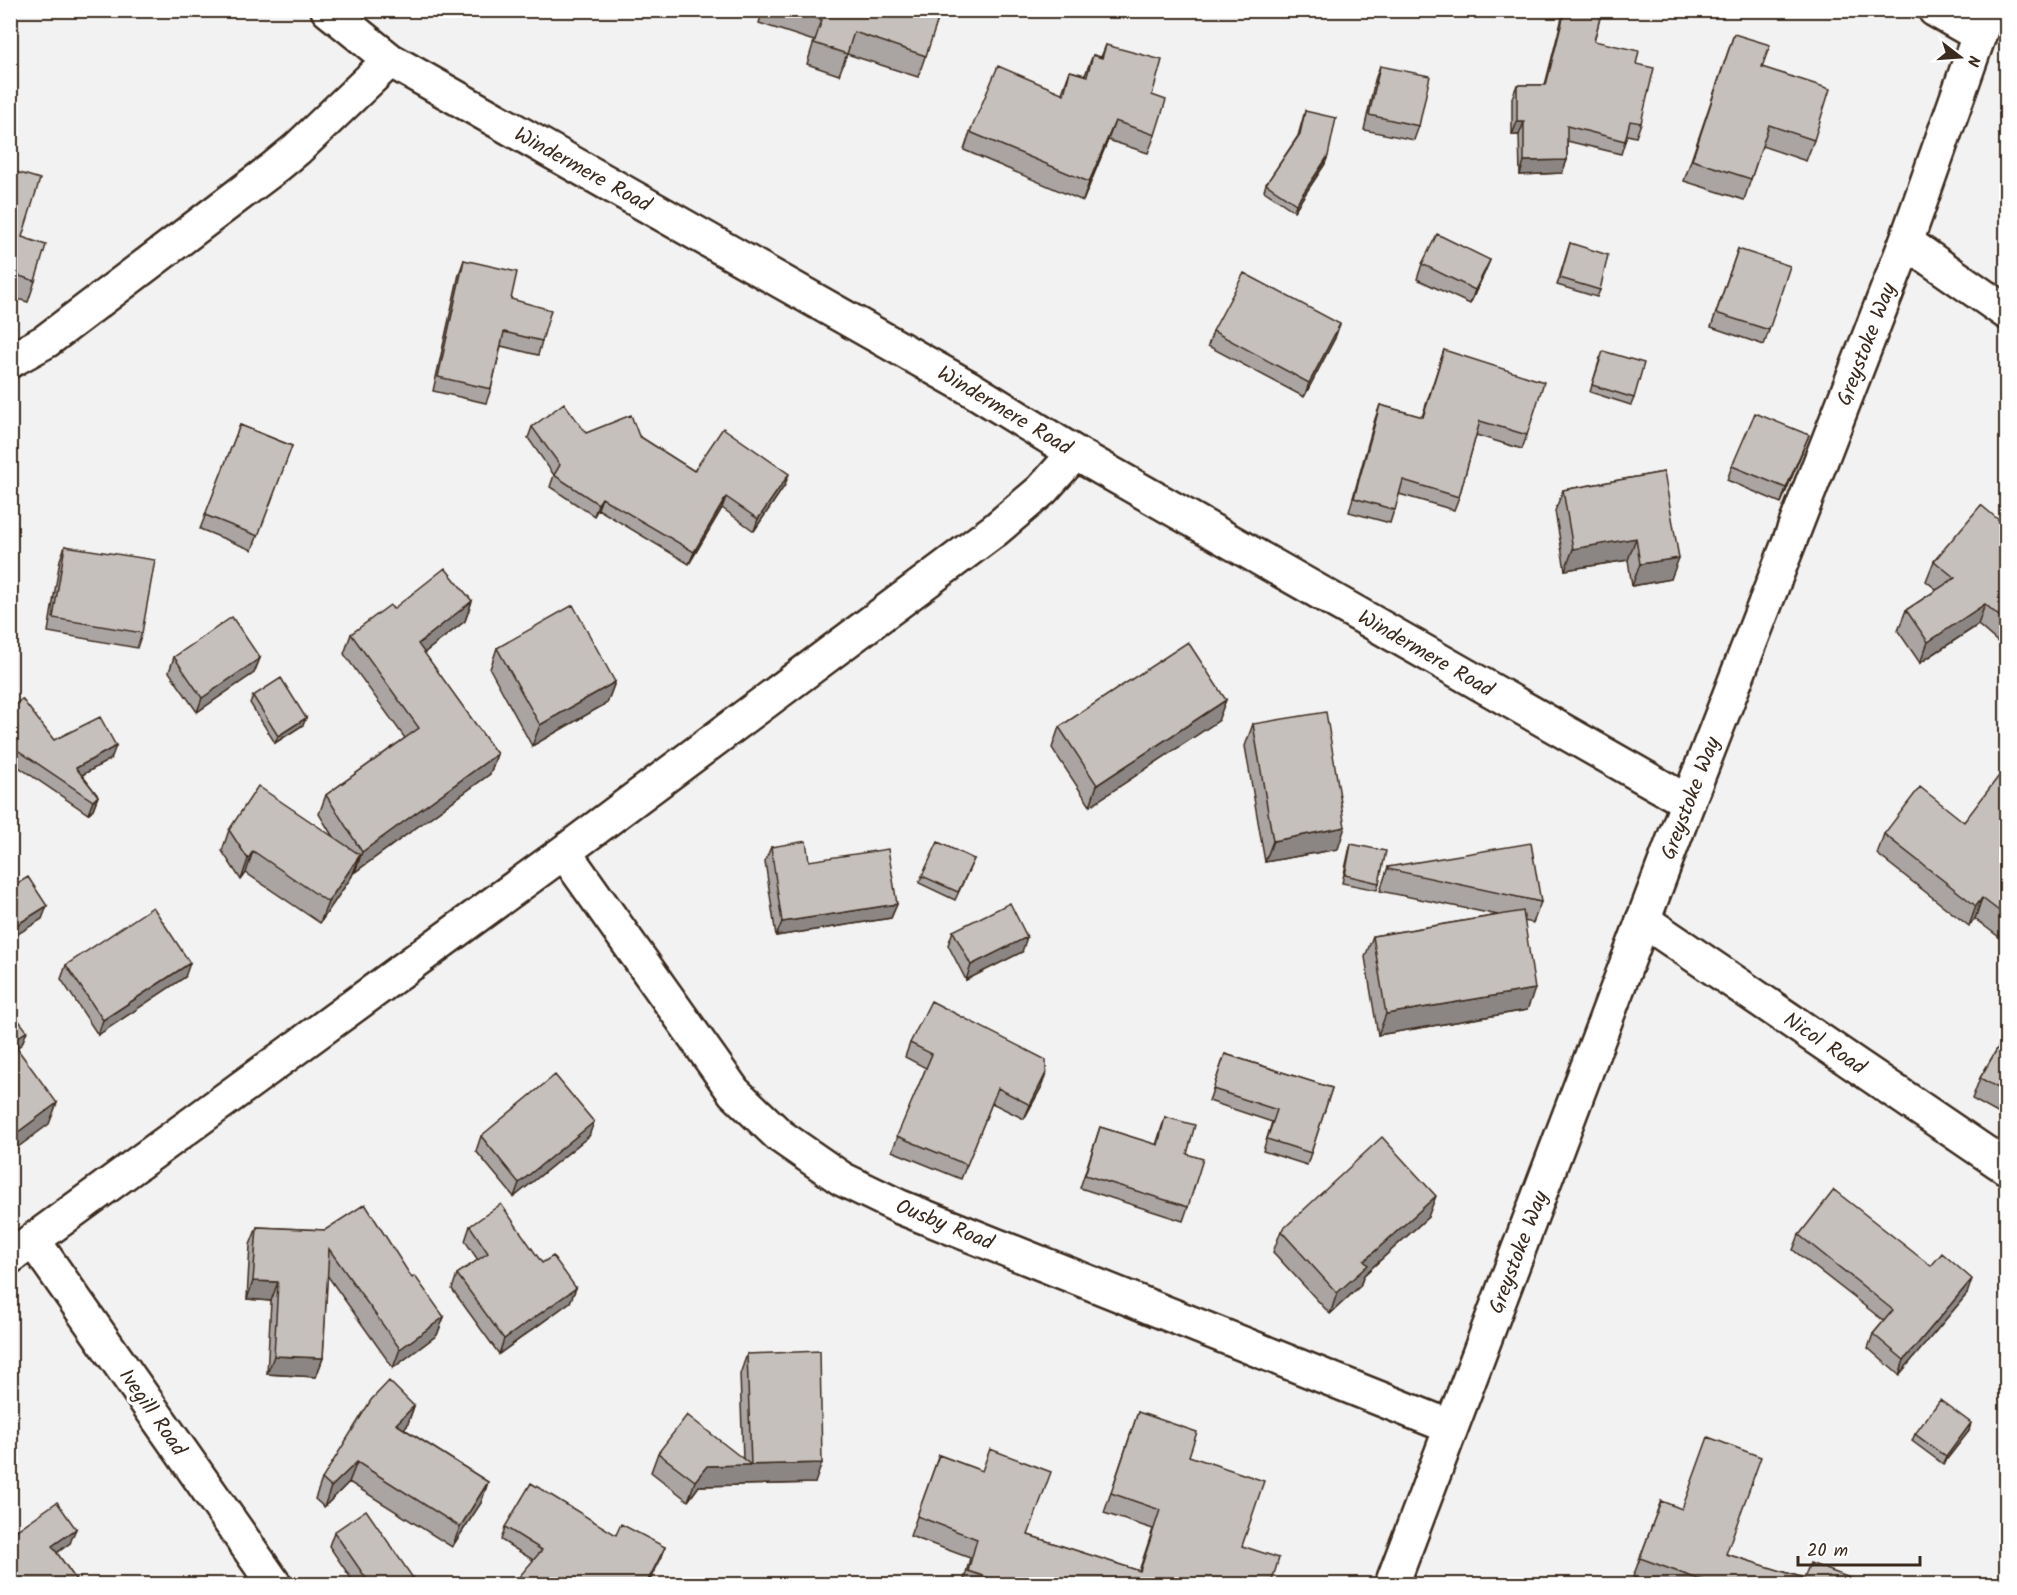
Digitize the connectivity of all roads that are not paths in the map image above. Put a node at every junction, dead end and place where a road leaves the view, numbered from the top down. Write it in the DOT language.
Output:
graph roads {
  1 [pos="328,10"];
  2 [pos="1935,10"];
  3 [pos="1983,23"];
  4 [pos="390,60"];
  5 [pos="1906,242"];
  6 [pos="2007,312"];
  7 [pos="10,361"];
  8 [pos="1076,453"];
  9 [pos="1688,802"];
  10 [pos="564,852"];
  11 [pos="1643,920"];
  12 [pos="2007,1167"];
  13 [pos="22,1249"];
  14 [pos="1451,1427"];
  15 [pos="274,1584"];
  16 [pos="1392,1584"];
  1 -- 4 [label="street, Windermere Road"];
  2 -- 3 [label="street"];
  3 -- 5 [label="street, Greystoke Way"];
  4 -- 7 [label="street"];
  4 -- 8 [label="street, Windermere Road"];
  5 -- 6 [label="street"];
  5 -- 9 [label="street, Greystoke Way"];
  8 -- 9 [label="street, Windermere Road"];
  8 -- 10 [label="street"];
  9 -- 11 [label="street, Greystoke Way"];
  10 -- 13 [label="street"];
  10 -- 14 [label="street, Ousby Road"];
  11 -- 12 [label="street, Nicol Road"];
  11 -- 14 [label="street, Greystoke Way"];
  13 -- 15 [label="street, Ivegill Road"];
  14 -- 16 [label="street, Greystoke Way"];
}
